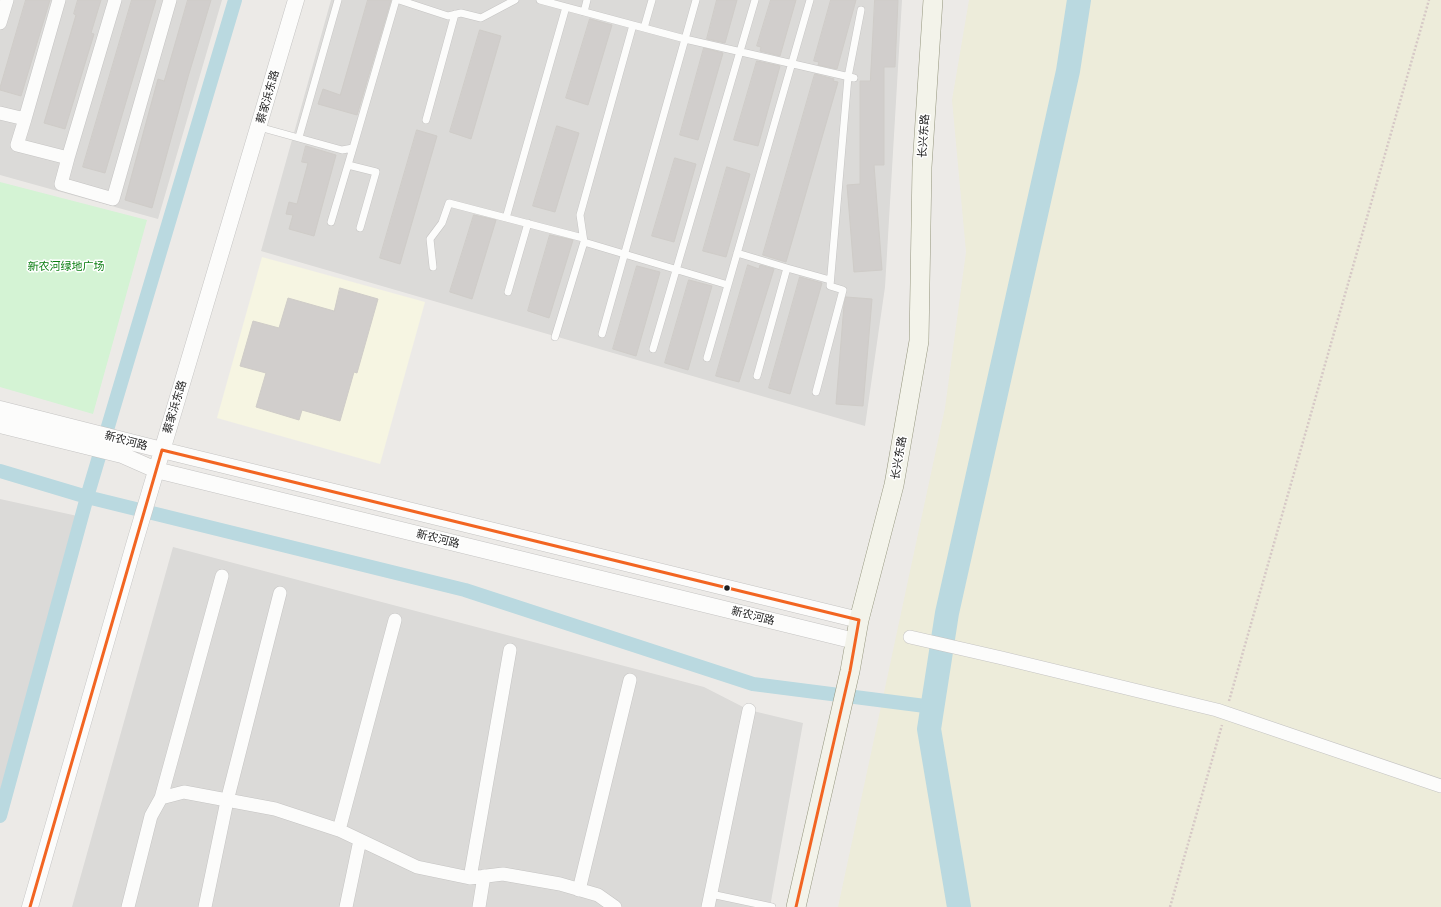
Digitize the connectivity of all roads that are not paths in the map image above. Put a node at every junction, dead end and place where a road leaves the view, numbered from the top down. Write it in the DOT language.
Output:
graph roads {
  1 [pos="7,0"];
  2 [pos="59,0"];
  3 [pos="115,0"];
  4 [pos="170,0"];
  5 [pos="296,0"];
  6 [pos="338,0"];
  7 [pos="396,0"];
  8 [pos="399,0"];
  9 [pos="540,0"];
  10 [pos="587,0"];
  11 [pos="652,0"];
  12 [pos="696,0"];
  13 [pos="755,0"];
  14 [pos="810,0"];
  15 [pos="933,0"];
  16 [pos="511,1"];
  17 [pos="423,4"];
  18 [pos="566,7"];
  19 [pos="861,10"];
  20 [pos="584,12"];
  21 [pos="455,14"];
  22 [pos="0,23"];
  23 [pos="633,25"];
  24 [pos="644,28"];
  25 [pos="685,39"];
  26 [pos="740,52"];
  27 [pos="792,64"];
  28 [pos="851,77"];
  29 [pos="0,113"];
  30 [pos="25,119"];
  31 [pos="426,120"];
  32 [pos="259,127"];
  33 [pos="299,137"];
  34 [pos="353,148"];
  35 [pos="68,158"];
  36 [pos="348,165"];
  37 [pos="506,218"];
  38 [pos="331,222"];
  39 [pos="528,224"];
  40 [pos="360,228"];
  41 [pos="584,240"];
  42 [pos="737,253"];
  43 [pos="625,255"];
  44 [pos="433,267"];
  45 [pos="787,268"];
  46 [pos="676,270"];
  47 [pos="830,280"];
  48 [pos="728,285"];
  49 [pos="508,292"];
  50 [pos="602,334"];
  51 [pos="555,337"];
  52 [pos="653,349"];
  53 [pos="707,358"];
  54 [pos="757,376"];
  55 [pos="816,392"];
  56 [pos="0,409"];
  57 [pos="0,425"];
  58 [pos="91,439"];
  59 [pos="125,448"];
  60 [pos="162,450"];
  61 [pos="156,470"];
  62 [pos="222,576"];
  63 [pos="280,593"];
  64 [pos="395,620"];
  65 [pos="859,620"];
  66 [pos="910,637"];
  67 [pos="855,641"];
  68 [pos="510,650"];
  69 [pos="630,680"];
  70 [pos="749,710"];
  71 [pos="1441,786"];
  72 [pos="161,798"];
  73 [pos="227,801"];
  74 [pos="339,830"];
  75 [pos="360,840"];
  76 [pos="484,876"];
  77 [pos="470,878"];
  78 [pos="579,890"];
  79 [pos="711,894"];
  80 [pos="30,907"];
  81 [pos="128,907"];
  82 [pos="205,907"];
  83 [pos="346,907"];
  84 [pos="479,907"];
  85 [pos="615,907"];
  86 [pos="708,907"];
  87 [pos="772,907"];
  88 [pos="796,907"];
  1 -- 22 [label="street"];
  2 -- 30 [label="street"];
  3 -- 35 [label="street"];
  4 -- 35 [label="street"];
  5 -- 32 [label="street, 蔡家浜东路"];
  6 -- 33 [label="lane"];
  7 -- 34 [label="lane"];
  8 -- 17 [label="lane"];
  9 -- 18 [label="lane"];
  10 -- 20 [label="lane"];
  11 -- 24 [label="lane"];
  12 -- 25 [label="lane"];
  13 -- 26 [label="lane"];
  14 -- 27 [label="lane"];
  15 -- 65 [label="main road, 长兴东路"];
  16 -- 21 [label="lane"];
  17 -- 21 [label="lane"];
  18 -- 20 [label="lane"];
  18 -- 37 [label="lane"];
  19 -- 28 [label="lane"];
  20 -- 23 [label="lane"];
  21 -- 31 [label="lane"];
  23 -- 24 [label="lane"];
  23 -- 41 [label="lane"];
  24 -- 25 [label="lane"];
  25 -- 26 [label="lane"];
  25 -- 43 [label="lane"];
  26 -- 27 [label="lane"];
  26 -- 46 [label="lane"];
  27 -- 28 [label="lane"];
  27 -- 42 [label="lane"];
  28 -- 47 [label="lane"];
  29 -- 30 [label="street"];
  30 -- 35 [label="street"];
  32 -- 33 [label="lane"];
  32 -- 60 [label="street, 蔡家浜东路"];
  33 -- 34 [label="lane"];
  34 -- 36 [label="lane"];
  36 -- 38 [label="lane"];
  36 -- 40 [label="lane"];
  37 -- 39 [label="lane"];
  37 -- 44 [label="lane"];
  39 -- 41 [label="lane"];
  39 -- 49 [label="lane"];
  41 -- 43 [label="lane"];
  41 -- 51 [label="lane"];
  42 -- 45 [label="lane"];
  42 -- 48 [label="lane"];
  43 -- 46 [label="lane"];
  43 -- 50 [label="lane"];
  45 -- 47 [label="lane"];
  45 -- 54 [label="lane"];
  46 -- 48 [label="lane"];
  46 -- 52 [label="lane"];
  47 -- 55 [label="lane"];
  48 -- 53 [label="lane"];
  56 -- 58 [label="street, 新农河路"];
  57 -- 58 [label="street, 新农河路"];
  58 -- 59 [label="street, 新农河路"];
  59 -- 60 [label="street, 新农河路"];
  59 -- 61 [label="street, 新农河路"];
  60 -- 61 [label="street, 蔡家浜东路"];
  60 -- 65 [label="street, 新农河路"];
  61 -- 67 [label="street, 新农河路"];
  61 -- 80 [label="street, 蔡家浜东路"];
  62 -- 72 [label="street"];
  63 -- 73 [label="street"];
  64 -- 74 [label="street"];
  65 -- 67 [label="main road, 长兴东路"];
  66 -- 71 [label="street"];
  67 -- 88 [label="main road, 长兴东路"];
  68 -- 77 [label="street"];
  69 -- 78 [label="street"];
  70 -- 79 [label="street"];
  72 -- 73 [label="street"];
  72 -- 81 [label="street"];
  73 -- 74 [label="street"];
  73 -- 82 [label="street"];
  74 -- 75 [label="street"];
  75 -- 77 [label="street"];
  75 -- 83 [label="street"];
  76 -- 77 [label="street"];
  76 -- 78 [label="street"];
  76 -- 84 [label="street"];
  78 -- 85 [label="street"];
  79 -- 86 [label="street"];
  79 -- 87 [label="lane"];
}
